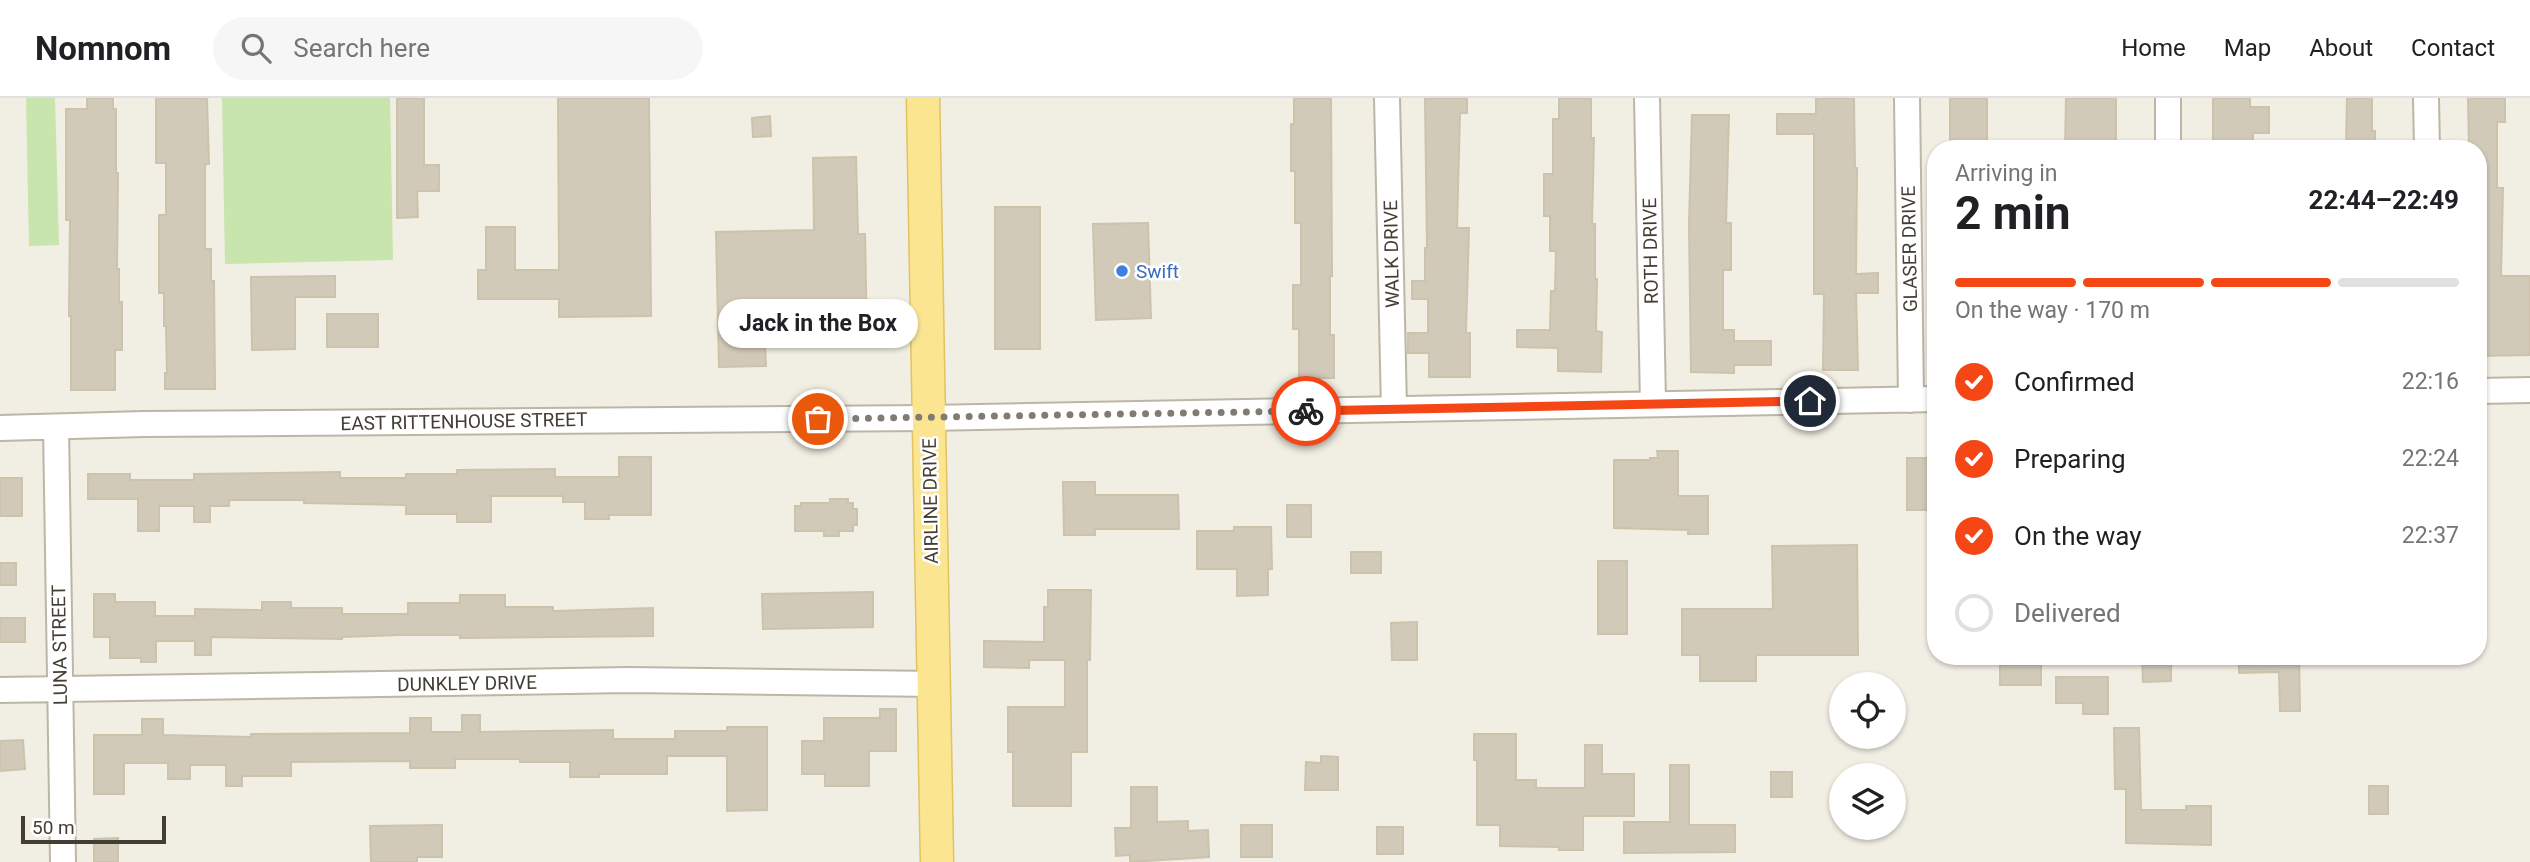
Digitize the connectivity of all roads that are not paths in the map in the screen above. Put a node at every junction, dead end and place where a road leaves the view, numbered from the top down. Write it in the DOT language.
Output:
graph roads {
  1 [pos="923,98"];
  2 [pos="1387,98"];
  3 [pos="1647,98"];
  4 [pos="1907,98"];
  5 [pos="2168,98"];
  6 [pos="2427,98"];
  7 [pos="2168,140"];
  8 [pos="2427,140"];
  9 [pos="2530,390"];
  10 [pos="2487,391"];
  11 [pos="1923,400"];
  12 [pos="1653,404"];
  13 [pos="1394,409"];
  14 [pos="928,418"];
  15 [pos="56,427"];
  16 [pos="0,428"];
  17 [pos="934,684"];
  18 [pos="59,689"];
  19 [pos="0,690"];
  20 [pos="63,862"];
  21 [pos="937,862"];
  1 -- 14 [label="main road, AIRLINE DRIVE"];
  2 -- 13 [label="street, WALK DRIVE"];
  3 -- 12 [label="street, ROTH DRIVE"];
  4 -- 11 [label="street, GLASER DRIVE"];
  5 -- 7 [label="street"];
  6 -- 8 [label="street"];
  9 -- 10 [label="street"];
  11 -- 12 [label="street, EAST RITTENHOUSE STREET"];
  12 -- 13 [label="street, EAST RITTENHOUSE STREET"];
  13 -- 14 [label="street, EAST RITTENHOUSE STREET"];
  14 -- 15 [label="street, EAST RITTENHOUSE STREET"];
  14 -- 17 [label="main road, AIRLINE DRIVE"];
  15 -- 16 [label="street, EAST RITTENHOUSE STREET"];
  15 -- 18 [label="street, LUNA STREET"];
  17 -- 18 [label="street, DUNKLEY DRIVE"];
  17 -- 21 [label="main road, AIRLINE DRIVE"];
  18 -- 19 [label="street, DUNKLEY DRIVE"];
  18 -- 20 [label="street, LUNA STREET"];
}
